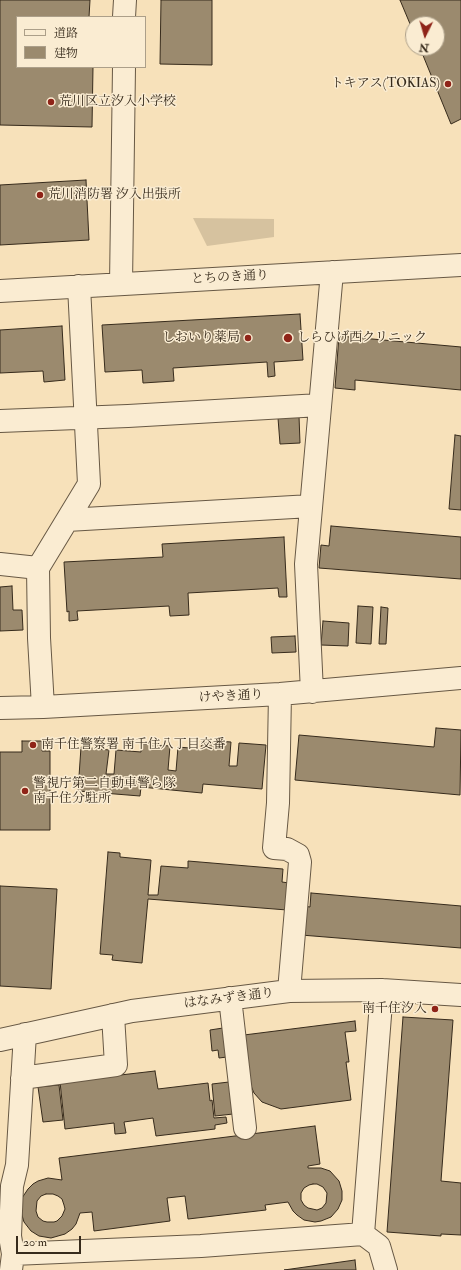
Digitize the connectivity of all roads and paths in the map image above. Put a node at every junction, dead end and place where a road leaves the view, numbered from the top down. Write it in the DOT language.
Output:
graph roads {
  1 [pos="125,0"];
  2 [pos="124,16"];
  3 [pos="124,68"];
  4 [pos="461,265"];
  5 [pos="332,272"];
  6 [pos="121,284"];
  7 [pos="79,286"];
  8 [pos="0,291"];
  9 [pos="320,405"];
  10 [pos="86,418"];
  11 [pos="0,421"];
  12 [pos="311,506"];
  13 [pos="67,520"];
  14 [pos="0,564"];
  15 [pos="38,568"];
  16 [pos="461,678"];
  17 [pos="312,692"];
  18 [pos="280,694"];
  19 [pos="43,707"];
  20 [pos="0,708"];
  21 [pos="382,990"];
  22 [pos="289,991"];
  23 [pos="461,995"];
  24 [pos="230,998"];
  25 [pos="113,1014"];
  26 [pos="24,1034"];
  27 [pos="0,1040"];
  28 [pos="22,1078"];
  29 [pos="245,1128"];
  30 [pos="363,1234"];
  31 [pos="12,1262"];
  32 [pos="386,1270"];
  1 -- 2 [label="street"];
  3 -- 6 [label="street"];
  4 -- 5 [label="street, とちのき通り"];
  5 -- 6 [label="street, とちのき通り"];
  5 -- 9 [label="street"];
  6 -- 7 [label="street, とちのき通り"];
  7 -- 8 [label="street, とちのき通り"];
  7 -- 10 [label="street"];
  9 -- 10 [label="street"];
  9 -- 12 [label="street"];
  10 -- 11 [label="street"];
  10 -- 13 [label="street"];
  12 -- 13 [label="street"];
  12 -- 17 [label="street"];
  13 -- 15 [label="street"];
  14 -- 15 [label="street"];
  15 -- 19 [label="street"];
  16 -- 17 [label="street, けやき通り"];
  17 -- 18 [label="street, けやき通り"];
  18 -- 19 [label="street, けやき通り"];
  18 -- 22 [label="street"];
  19 -- 20 [label="street, けやき通り"];
  21 -- 22 [label="street, はなみずき通り"];
  21 -- 23 [label="street, はなみずき通り"];
  21 -- 30 [label="street"];
  22 -- 24 [label="street, はなみずき通り"];
  24 -- 25 [label="street, はなみずき通り"];
  24 -- 29 [label="street"];
  25 -- 26 [label="street, はなみずき通り"];
  25 -- 28 [label="street"];
  26 -- 27 [label="street, はなみずき通り"];
  26 -- 28 [label="street"];
  28 -- 31 [label="street"];
  30 -- 31 [label="street"];
  30 -- 32 [label="street"];
}
